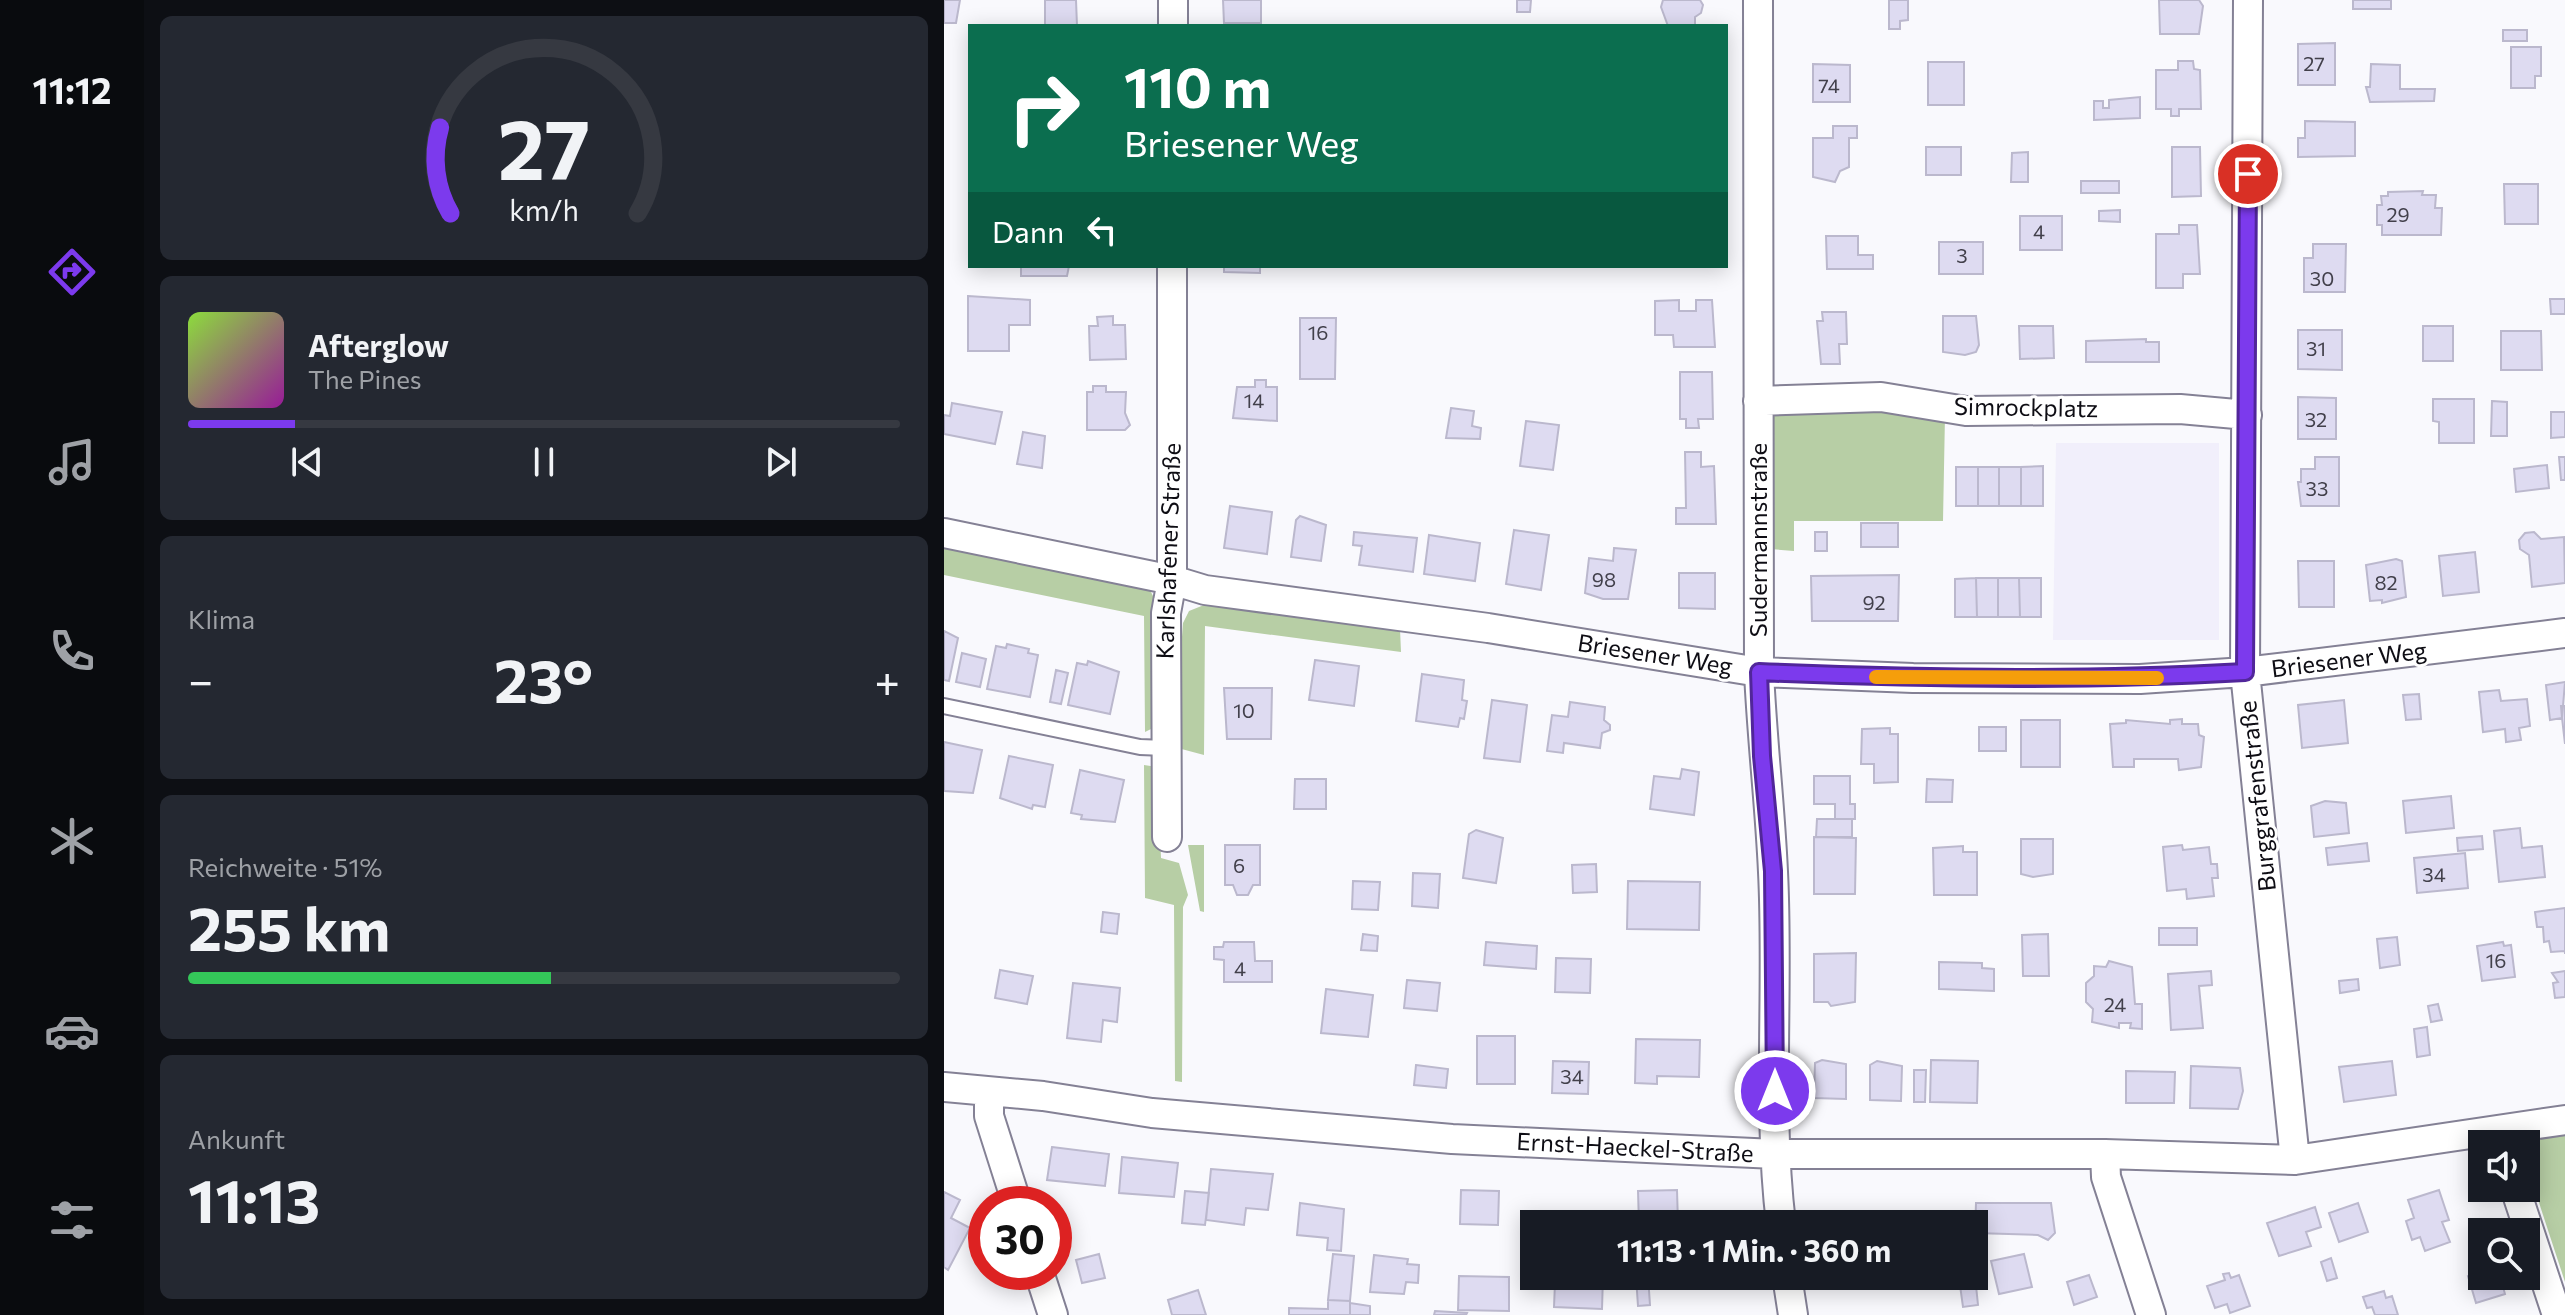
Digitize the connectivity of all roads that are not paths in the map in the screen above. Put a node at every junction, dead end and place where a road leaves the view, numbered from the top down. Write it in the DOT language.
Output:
graph roads {
  1 [pos="1173,0"];
  2 [pos="1758,0"];
  3 [pos="2248,0"];
  4 [pos="1173,24"];
  5 [pos="1172,268"];
  6 [pos="1758,401"];
  7 [pos="2247,415"];
  8 [pos="944,533"];
  9 [pos="1172,580"];
  10 [pos="2565,633"];
  11 [pos="1759,672"];
  12 [pos="2245,672"];
  13 [pos="944,706"];
  14 [pos="1165,748"];
  15 [pos="1167,837"];
  16 [pos="944,1087"];
  17 [pos="989,1092"];
  18 [pos="2565,1120"];
  19 [pos="2527,1130"];
  20 [pos="2468,1141"];
  21 [pos="1775,1154"];
  22 [pos="2105,1154"];
  23 [pos="2295,1160"];
  24 [pos="1011,1186"];
  25 [pos="2520,1202"];
  26 [pos="1780,1210"];
  27 [pos="1045,1290"];
  28 [pos="1789,1290"];
  29 [pos="1053,1315"];
  30 [pos="1793,1315"];
  31 [pos="2151,1315"];
  32 [pos="2557,1315"];
  1 -- 4 [label="street"];
  2 -- 6 [label="street, Sudermannstraße"];
  3 -- 7 [label="street, Burggrafenstraße"];
  5 -- 9 [label="street, Karlshafener Straße"];
  6 -- 7 [label="street, Simrockplatz"];
  6 -- 11 [label="street, Sudermannstraße"];
  7 -- 12 [label="street, Burggrafenstraße"];
  8 -- 9 [label="street, Briesener Weg"];
  9 -- 11 [label="street, Briesener Weg"];
  9 -- 14 [label="street, Karlshafener Straße"];
  10 -- 12 [label="street, Briesener Weg"];
  11 -- 12 [label="street, Briesener Weg"];
  11 -- 21 [label="street, Sudermannstraße"];
  12 -- 23 [label="street, Burggrafenstraße"];
  13 -- 14 [label="lane"];
  14 -- 15 [label="street, Karlshafener Straße"];
  16 -- 17 [label="street, Ernst-Haeckel-Straße"];
  17 -- 21 [label="street, Ernst-Haeckel-Straße"];
  17 -- 24 [label="street"];
  18 -- 19 [label="street, Ernst-Haeckel-Straße"];
  20 -- 23 [label="street, Ernst-Haeckel-Straße"];
  21 -- 22 [label="street, Ernst-Haeckel-Straße"];
  21 -- 26 [label="street, Sudermannstraße"];
  22 -- 23 [label="street, Ernst-Haeckel-Straße"];
  22 -- 31 [label="street"];
  25 -- 32 [label="street"];
  27 -- 29 [label="street"];
  28 -- 30 [label="street"];
}
